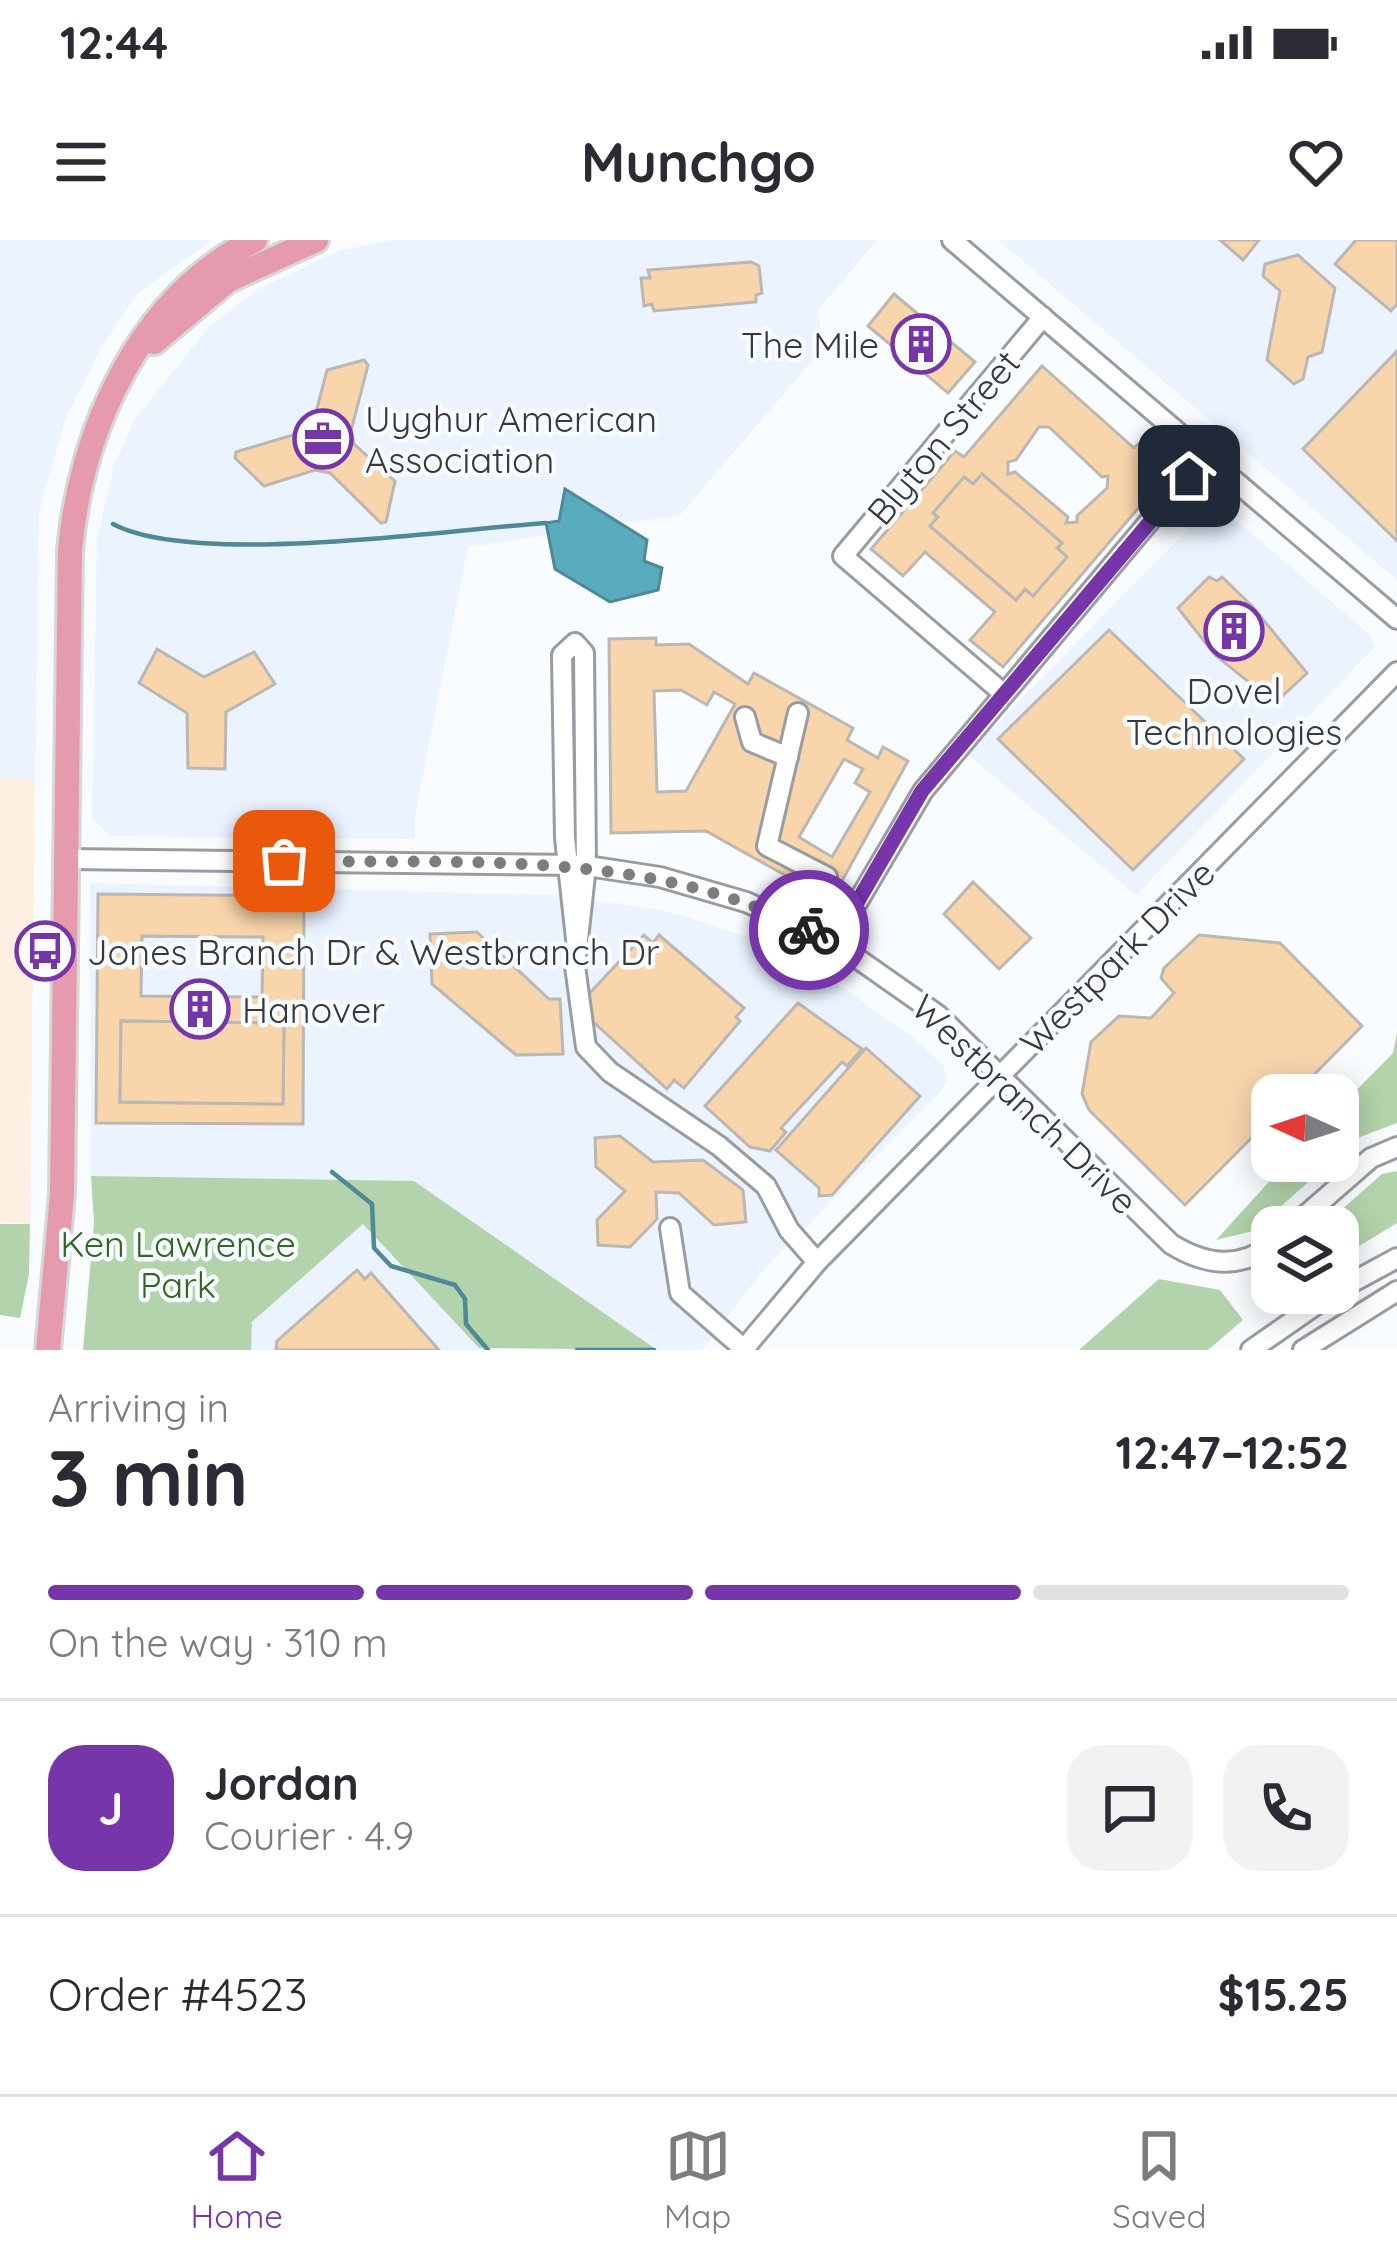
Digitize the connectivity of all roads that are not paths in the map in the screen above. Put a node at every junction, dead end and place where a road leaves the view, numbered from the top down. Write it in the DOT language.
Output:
graph roads {
  1 [pos="255,240"];
  2 [pos="316,240"];
  3 [pos="952,240"];
  4 [pos="1043,317"];
  5 [pos="135,360"];
  6 [pos="1206,454"];
  7 [pos="1397,620"];
  8 [pos="1397,672"];
  9 [pos="1004,694"];
  10 [pos="798,713"];
  11 [pos="745,717"];
  12 [pos="788,757"];
  13 [pos="67,859"];
  14 [pos="577,866"];
  15 [pos="826,878"];
  16 [pos="834,942"];
  17 [pos="1000,1076"];
  18 [pos="1397,1148"];
  19 [pos="1316,1206"];
  20 [pos="670,1228"];
  21 [pos="1251,1254"];
  22 [pos="1397,1258"];
  23 [pos="817,1262"];
  24 [pos="1359,1279"];
  25 [pos="1397,1291"];
  26 [pos="1304,1314"];
  27 [pos="48,1350"];
  28 [pos="743,1350"];
  29 [pos="1251,1350"];
  30 [pos="1303,1350"];
  1 -- 5 [label="main road"];
  2 -- 5 [label="main road"];
  3 -- 4 [label="street"];
  4 -- 6 [label="street"];
  4 -- 9 [label="street, Blyton Street"];
  5 -- 13 [label="main road"];
  6 -- 7 [label="street"];
  6 -- 9 [label="street"];
  8 -- 17 [label="street, Westpark Drive"];
  9 -- 16 [label="street"];
  10 -- 12 [label="street"];
  11 -- 12 [label="street"];
  12 -- 15 [label="street"];
  13 -- 14 [label="street, Westbranch Drive"];
  13 -- 27 [label="main road"];
  14 -- 14 [label="street"];
  14 -- 16 [label="street, Westbranch Drive"];
  14 -- 23 [label="street"];
  16 -- 17 [label="street, Westbranch Drive"];
  17 -- 21 [label="street, Westbranch Drive"];
  17 -- 23 [label="street, Westpark Drive"];
  18 -- 19 [label="street"];
  20 -- 28 [label="street"];
  22 -- 24 [label="street"];
  23 -- 28 [label="street, Westpark Drive"];
  25 -- 30 [label="street"];
  26 -- 29 [label="street"];
}
